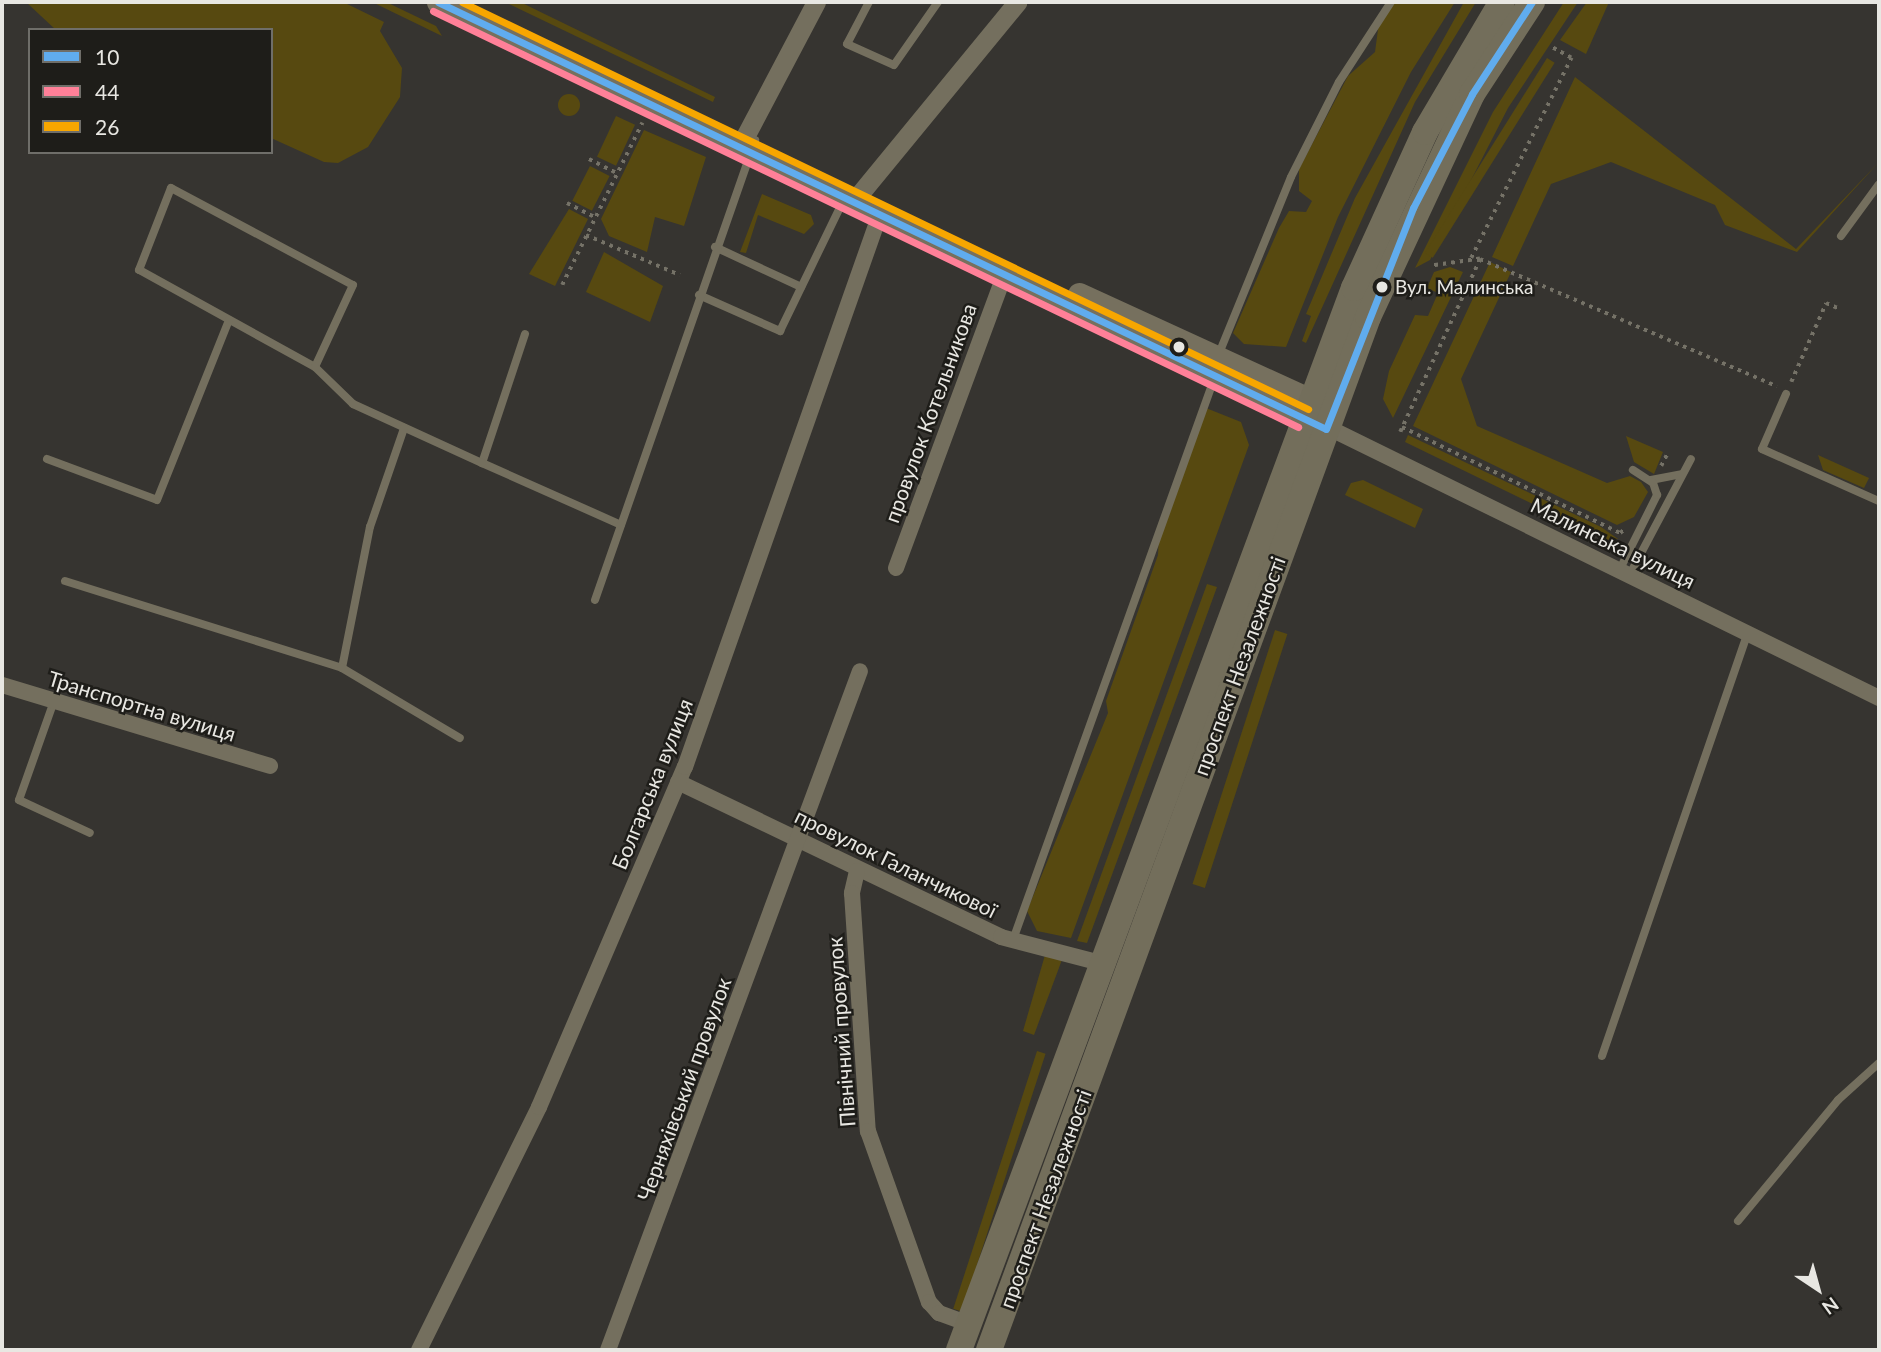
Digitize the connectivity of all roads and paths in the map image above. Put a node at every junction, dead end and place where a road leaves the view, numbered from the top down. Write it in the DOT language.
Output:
graph roads {
  1 [pos="439,2"];
  2 [pos="470,2"];
  3 [pos="816,2"];
  4 [pos="869,2"];
  5 [pos="938,2"];
  6 [pos="1017,2"];
  7 [pos="1391,2"];
  8 [pos="1502,2"];
  9 [pos="1532,2"];
  10 [pos="1551,47"];
  11 [pos="642,123"];
  12 [pos="748,144"];
  13 [pos="589,159"];
  14 [pos="617,173"];
  15 [pos="1879,184"];
  16 [pos="853,196"];
  17 [pos="566,203"];
  18 [pos="880,214"];
  19 [pos="595,218"];
  20 [pos="586,235"];
  21 [pos="1842,236"];
  22 [pos="715,247"];
  23 [pos="1471,258"];
  24 [pos="1480,259"];
  25 [pos="1432,267"];
  26 [pos="1005,274"];
  27 [pos="680,275"];
  28 [pos="562,285"];
  29 [pos="802,287"];
  30 [pos="699,295"];
  31 [pos="1838,308"];
  32 [pos="229,320"];
  33 [pos="525,334"];
  34 [pos="315,367"];
  35 [pos="1215,369"];
  36 [pos="1783,391"];
  37 [pos="1320,417"];
  38 [pos="1402,427"];
  39 [pos="404,428"];
  40 [pos="1400,432"];
  41 [pos="1668,452"];
  42 [pos="47,459"];
  43 [pos="1691,459"];
  44 [pos="482,463"];
  45 [pos="1686,469"];
  46 [pos="1633,470"];
  47 [pos="1651,480"];
  48 [pos="1879,501"];
  49 [pos="621,525"];
  50 [pos="1631,525"];
  51 [pos="896,568"];
  52 [pos="1625,572"];
  53 [pos="65,581"];
  54 [pos="595,600"];
  55 [pos="1748,633"];
  56 [pos="342,668"];
  57 [pos="860,671"];
  58 [pos="2,685"];
  59 [pos="1879,698"];
  60 [pos="54,701"];
  61 [pos="460,738"];
  62 [pos="270,766"];
  63 [pos="678,782"];
  64 [pos="90,832"];
  65 [pos="795,840"];
  66 [pos="857,871"];
  67 [pos="1014,937"];
  68 [pos="1101,963"];
  69 [pos="1602,1056"];
  70 [pos="1879,1063"];
  71 [pos="1738,1221"];
  72 [pos="969,1324"];
  73 [pos="419,1350"];
  74 [pos="608,1350"];
  75 [pos="958,1350"];
  76 [pos="989,1350"];
  1 -- 12 [label="main road"];
  2 -- 12 [label="main road"];
  3 -- 12 [label="street"];
  4 -- 5 [label="lane"];
  6 -- 16 [label="street"];
  7 -- 35 [label="lane"];
  8 -- 37 [label="main road, проспект Незалежності"];
  9 -- 37 [label="main road, проспект Незалежності"];
  10 -- 23 [label="path"];
  11 -- 14 [label="path"];
  12 -- 16 [label="main road"];
  12 -- 22 [label="lane"];
  13 -- 14 [label="path"];
  14 -- 19 [label="path"];
  15 -- 21 [label="lane"];
  16 -- 18 [label="main road"];
  16 -- 29 [label="lane"];
  16 -- 35 [label="main road"];
  17 -- 19 [label="path"];
  18 -- 26 [label="main road"];
  18 -- 63 [label="street, Болгарська вулиця"];
  19 -- 20 [label="path"];
  20 -- 27 [label="path"];
  20 -- 28 [label="path"];
  22 -- 29 [label="lane"];
  22 -- 30 [label="lane"];
  23 -- 24 [label="path"];
  23 -- 25 [label="path"];
  24 -- 36 [label="path"];
  24 -- 38 [label="path"];
  26 -- 35 [label="main road"];
  26 -- 51 [label="street, провулок Котельникова"];
  29 -- 30 [label="lane"];
  30 -- 49 [label="lane"];
  31 -- 36 [label="path"];
  32 -- 34 [label="lane"];
  32 -- 34 [label="lane"];
  32 -- 42 [label="lane"];
  33 -- 44 [label="lane"];
  34 -- 39 [label="lane"];
  35 -- 37 [label="main road"];
  35 -- 67 [label="lane"];
  36 -- 48 [label="lane"];
  37 -- 52 [label="street, Малинська вулиця"];
  37 -- 68 [label="main road, проспект Незалежності"];
  37 -- 76 [label="main road, проспект Незалежності"];
  38 -- 40 [label="path"];
  38 -- 50 [label="path"];
  39 -- 44 [label="lane"];
  39 -- 56 [label="lane"];
  41 -- 47 [label="path"];
  43 -- 45 [label="lane"];
  44 -- 49 [label="lane"];
  45 -- 47 [label="lane"];
  45 -- 52 [label="lane"];
  46 -- 47 [label="lane"];
  47 -- 52 [label="lane"];
  49 -- 54 [label="lane"];
  52 -- 55 [label="street, Малинська вулиця"];
  53 -- 56 [label="lane"];
  55 -- 59 [label="street, Малинська вулиця"];
  55 -- 69 [label="lane"];
  56 -- 61 [label="lane"];
  57 -- 65 [label="street"];
  58 -- 60 [label="street, Транспортна вулиця"];
  60 -- 62 [label="street, Транспортна вулиця"];
  60 -- 64 [label="lane"];
  63 -- 65 [label="street, провулок Галанчикової"];
  63 -- 73 [label="street, Болгарська вулиця"];
  65 -- 66 [label="street, провулок Галанчикової"];
  65 -- 74 [label="street, Черняхівський провулок"];
  66 -- 67 [label="street, провулок Галанчикової"];
  66 -- 72 [label="street, Північний провулок"];
  67 -- 68 [label="street, провулок Галанчикової"];
  68 -- 72 [label="main road, проспект Незалежності"];
  70 -- 71 [label="lane"];
  72 -- 75 [label="main road, проспект Незалежності"];
}
